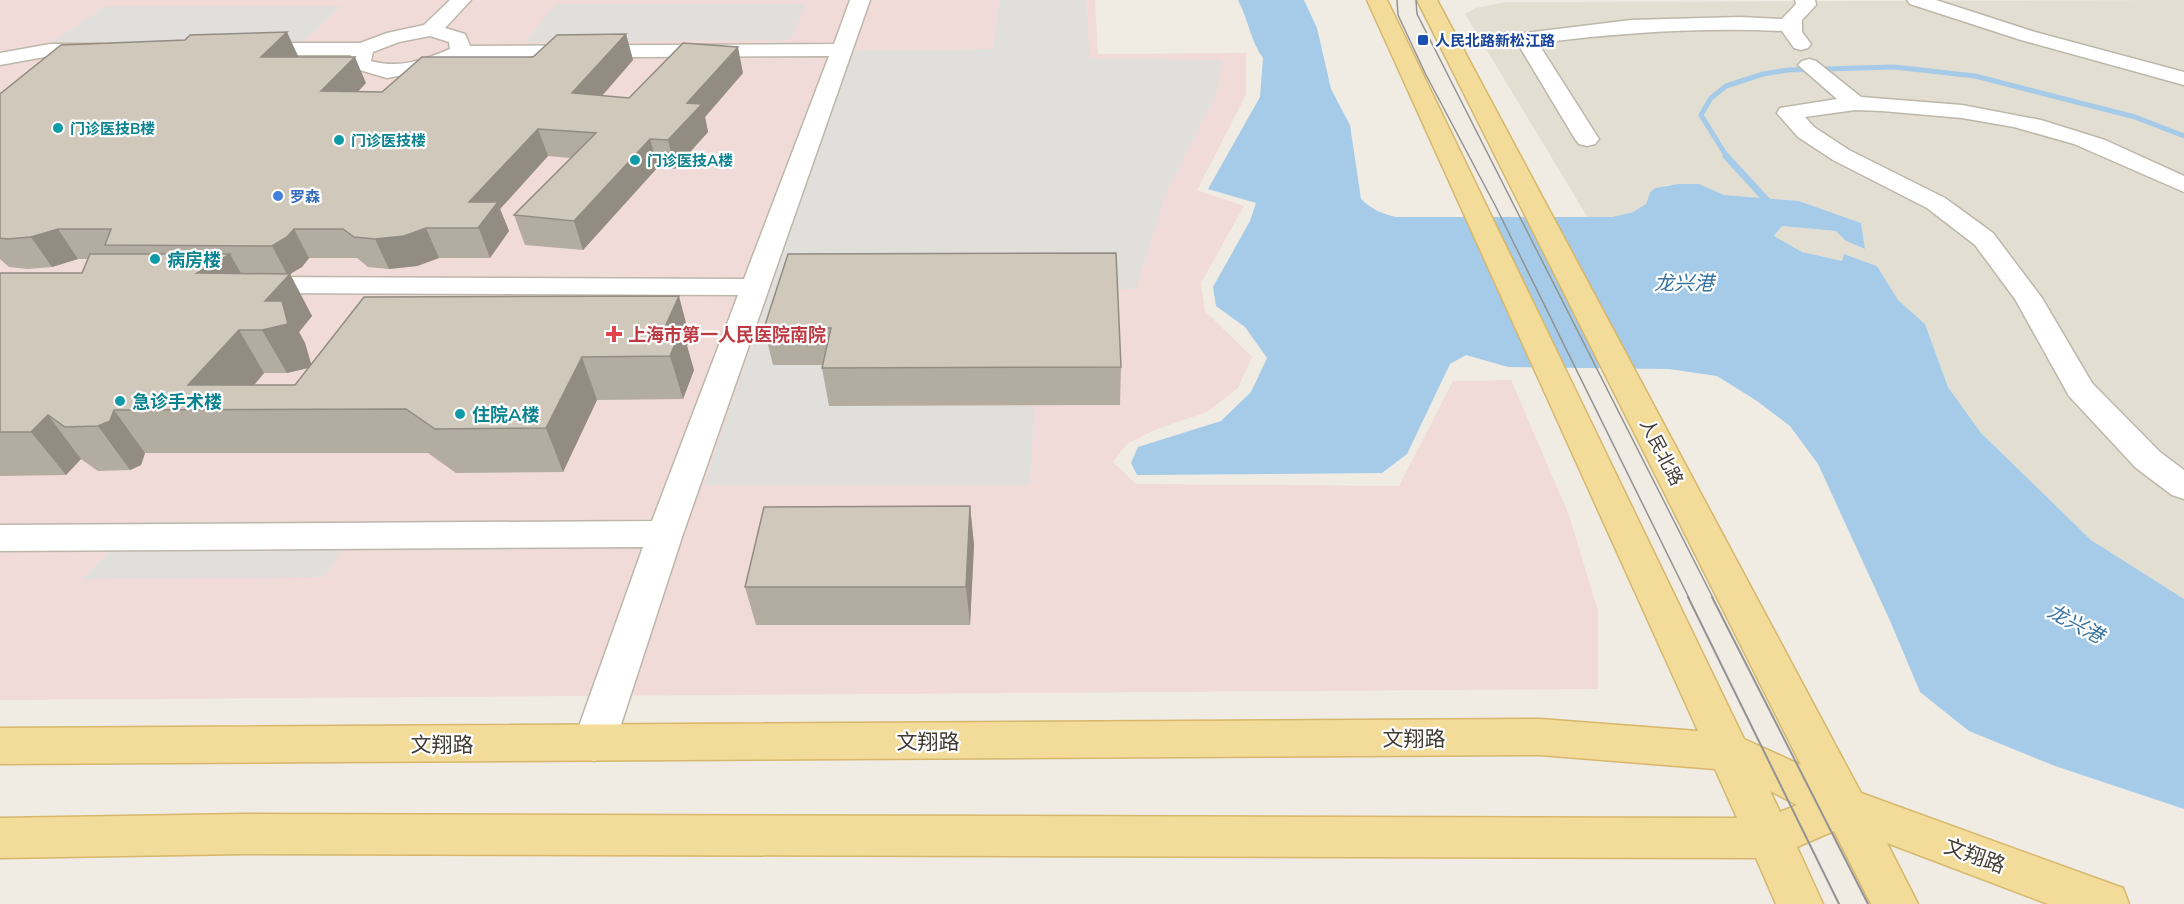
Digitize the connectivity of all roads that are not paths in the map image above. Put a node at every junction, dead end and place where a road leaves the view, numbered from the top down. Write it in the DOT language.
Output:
graph roads {
  1 [pos="461,0"];
  2 [pos="860,0"];
  3 [pos="1377,0"];
  4 [pos="1427,0"];
  5 [pos="1805,0"];
  6 [pos="1917,0"];
  7 [pos="1792,26"];
  8 [pos="431,30"];
  9 [pos="236,49"];
  10 [pos="363,49"];
  11 [pos="120,50"];
  12 [pos="841,50"];
  13 [pos="461,52"];
  14 [pos="0,59"];
  15 [pos="2184,79"];
  16 [pos="1855,103"];
  17 [pos="1587,139"];
  18 [pos="2184,185"];
  19 [pos="228,285"];
  20 [pos="755,287"];
  21 [pos="2184,487"];
  22 [pos="665,534"];
  23 [pos="0,538"];
  24 [pos="594,743"];
  25 [pos="0,746"];
  26 [pos="1731,753"];
  27 [pos="1843,806"];
  28 [pos="0,838"];
  29 [pos="1770,838"];
  30 [pos="1800,904"];
  31 [pos="1895,904"];
  32 [pos="2106,904"];
  1 -- 8 [label="street"];
  2 -- 12 [label="street"];
  3 -- 26 [label="main road"];
  4 -- 27 [label="main road, 人民北路"];
  5 -- 7 [label="street"];
  6 -- 15 [label="street"];
  7 -- 16 [label="street"];
  7 -- 17 [label="street"];
  8 -- 10 [label="street"];
  8 -- 13 [label="street"];
  9 -- 10 [label="street"];
  10 -- 13 [label="street"];
  11 -- 14 [label="street"];
  12 -- 13 [label="street"];
  12 -- 20 [label="street"];
  16 -- 18 [label="street"];
  16 -- 21 [label="street"];
  19 -- 20 [label="street"];
  20 -- 22 [label="street"];
  22 -- 23 [label="street"];
  22 -- 24 [label="street"];
  24 -- 25 [label="main road, 文翔路"];
  24 -- 26 [label="main road, 文翔路"];
  26 -- 27 [label="main road, 文翔路"];
  26 -- 29 [label="main road"];
  27 -- 29 [label="main road"];
  27 -- 31 [label="main road, 人民北路"];
  27 -- 32 [label="main road, 文翔路"];
  28 -- 29 [label="main road"];
  29 -- 30 [label="main road"];
}
